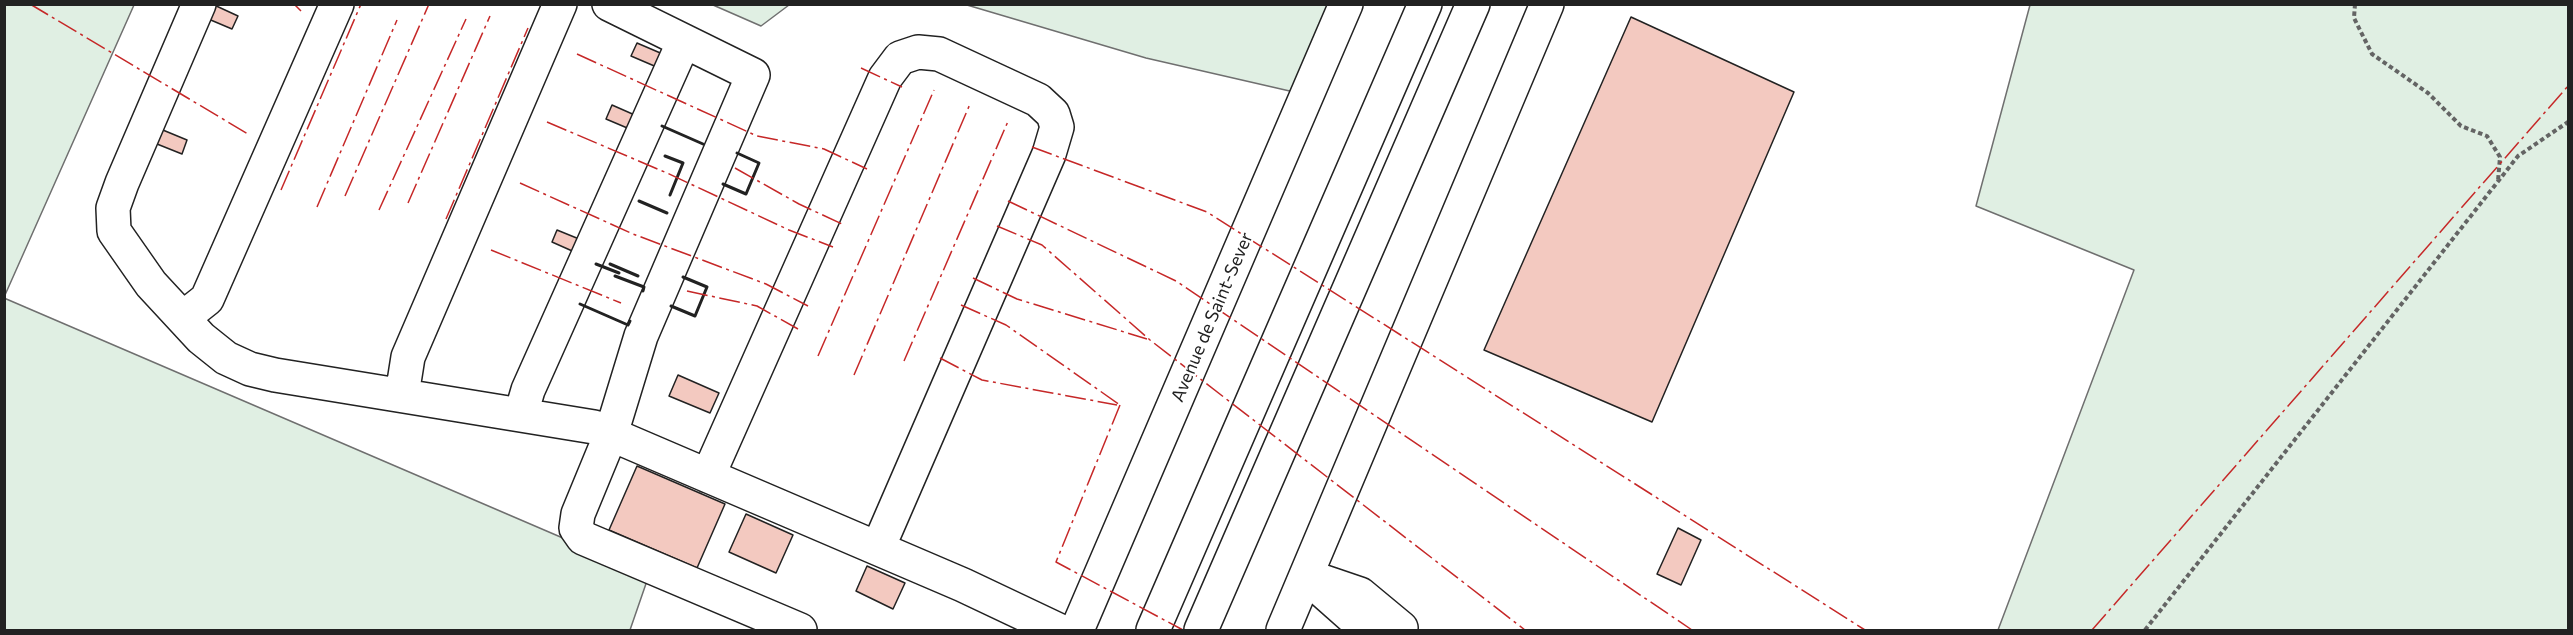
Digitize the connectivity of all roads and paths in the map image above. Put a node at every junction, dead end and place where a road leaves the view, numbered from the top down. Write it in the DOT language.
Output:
graph roads {
  1 [pos="199,4"];
  2 [pos="337,4"];
  3 [pos="560,4"];
  4 [pos="609,4"];
  5 [pos="1346,4"];
  6 [pos="1425,4"];
  7 [pos="1473,4"];
  8 [pos="1547,4"];
  9 [pos="2355,4"];
  10 [pos="684,41"];
  11 [pos="2568,122"];
  12 [pos="2498,182"];
  13 [pos="183,318"];
  14 [pos="402,395"];
  15 [pos="521,414"];
  16 [pos="611,434"];
  17 [pos="708,476"];
  18 [pos="878,548"];
  19 [pos="1307,576"];
  20 [pos="800,630"];
  21 [pos="1058,630"];
  22 [pos="1077,630"];
  23 [pos="1153,630"];
  24 [pos="1201,630"];
  25 [pos="1283,630"];
  26 [pos="1367,630"];
  27 [pos="1400,630"];
  28 [pos="2145,630"];
  1 -- 13 [label="street"];
  2 -- 13 [label="street"];
  3 -- 14 [label="street"];
  4 -- 10 [label="street"];
  5 -- 22 [label="street, Avenue de Saint-Sever"];
  6 -- 23 [label="street"];
  7 -- 24 [label="street"];
  8 -- 19 [label="street"];
  9 -- 12 [label="path"];
  10 -- 15 [label="street"];
  10 -- 16 [label="street"];
  11 -- 12 [label="path"];
  12 -- 28 [label="path"];
  13 -- 14 [label="street"];
  14 -- 15 [label="street"];
  15 -- 16 [label="street"];
  16 -- 17 [label="street"];
  16 -- 20 [label="street"];
  17 -- 18 [label="street"];
  17 -- 18 [label="street"];
  18 -- 21 [label="street"];
  19 -- 25 [label="street"];
  19 -- 26 [label="street"];
  19 -- 27 [label="street"];
}
